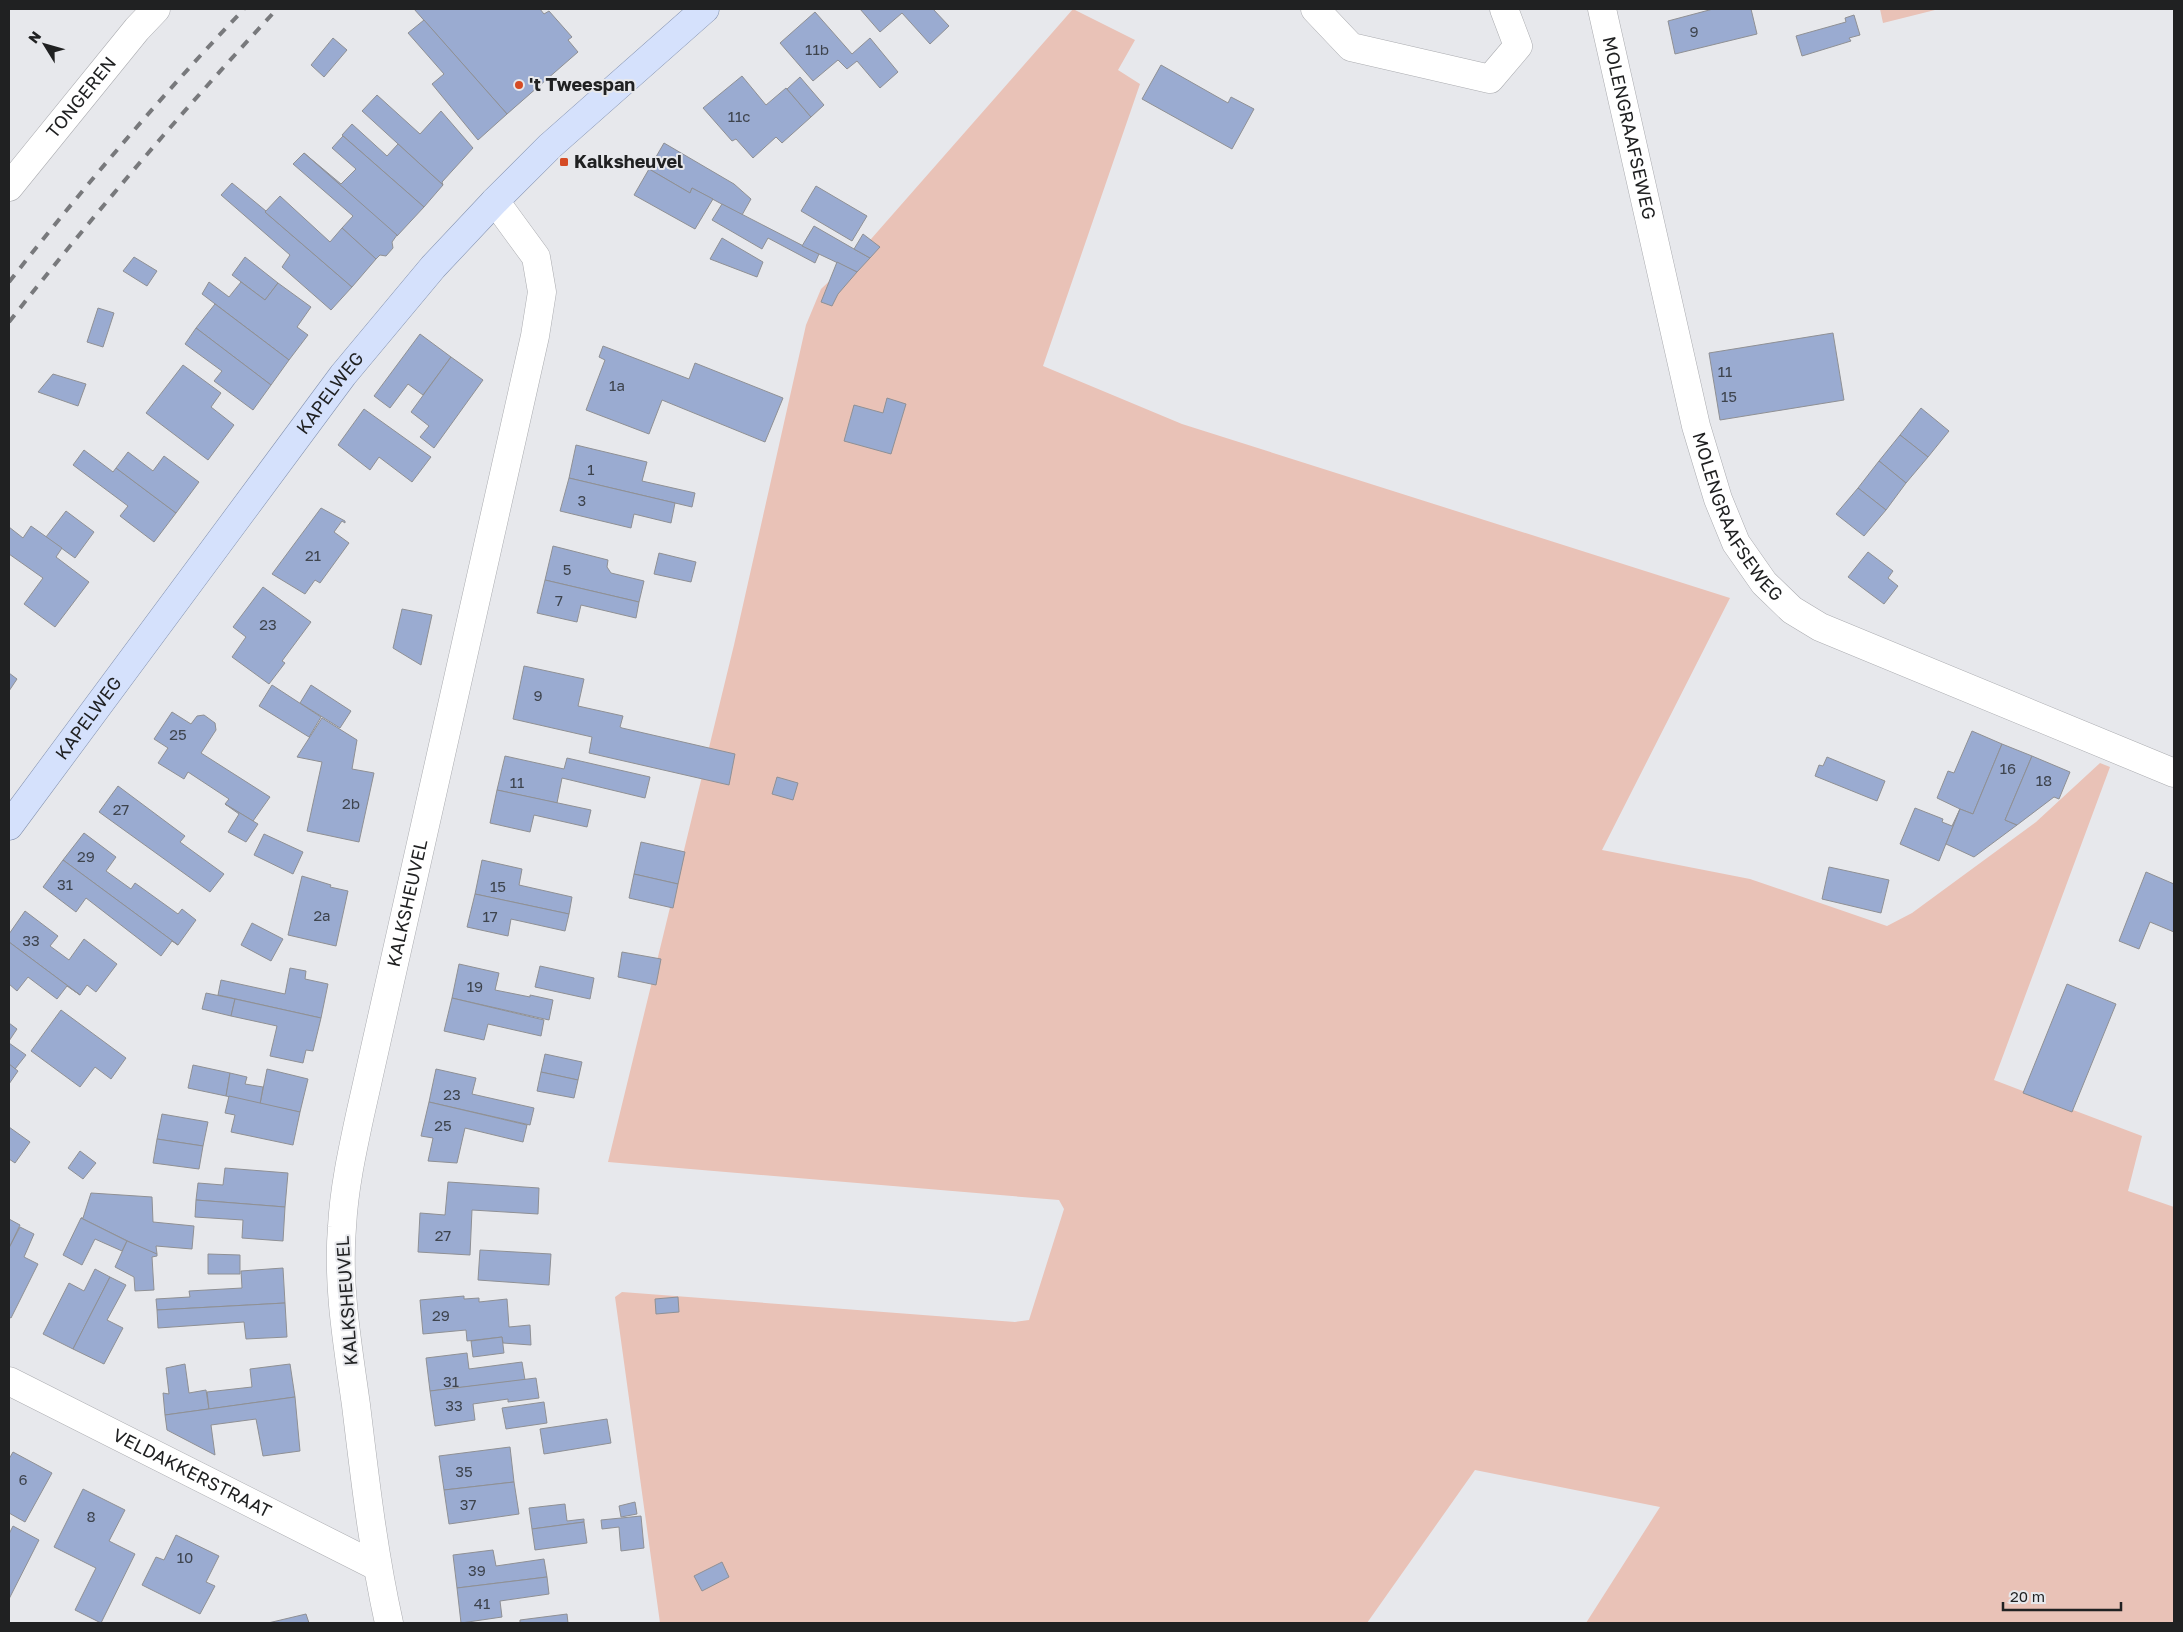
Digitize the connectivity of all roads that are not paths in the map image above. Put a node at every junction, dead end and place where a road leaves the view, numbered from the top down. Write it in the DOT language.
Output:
graph roads {
  1 [pos="156,9"];
  2 [pos="705,9"];
  3 [pos="1504,9"];
  4 [pos="1602,9"];
  5 [pos="1324,12"];
  6 [pos="9,187"];
  7 [pos="495,201"];
  8 [pos="2174,773"];
  9 [pos="9,826"];
  10 [pos="9,1381"];
  11 [pos="376,1566"];
  12 [pos="389,1623"];
  1 -- 6 [label="street, TONGEREN"];
  2 -- 7 [label="main road, KAPELWEG"];
  3 -- 5 [label="street"];
  4 -- 8 [label="street, MOLENGRAAFSEWEG"];
  7 -- 9 [label="main road, KAPELWEG"];
  7 -- 11 [label="street, KALKSHEUVEL"];
  10 -- 11 [label="street, VELDAKKERSTRAAT"];
  11 -- 12 [label="street, KALKSHEUVEL"];
}
